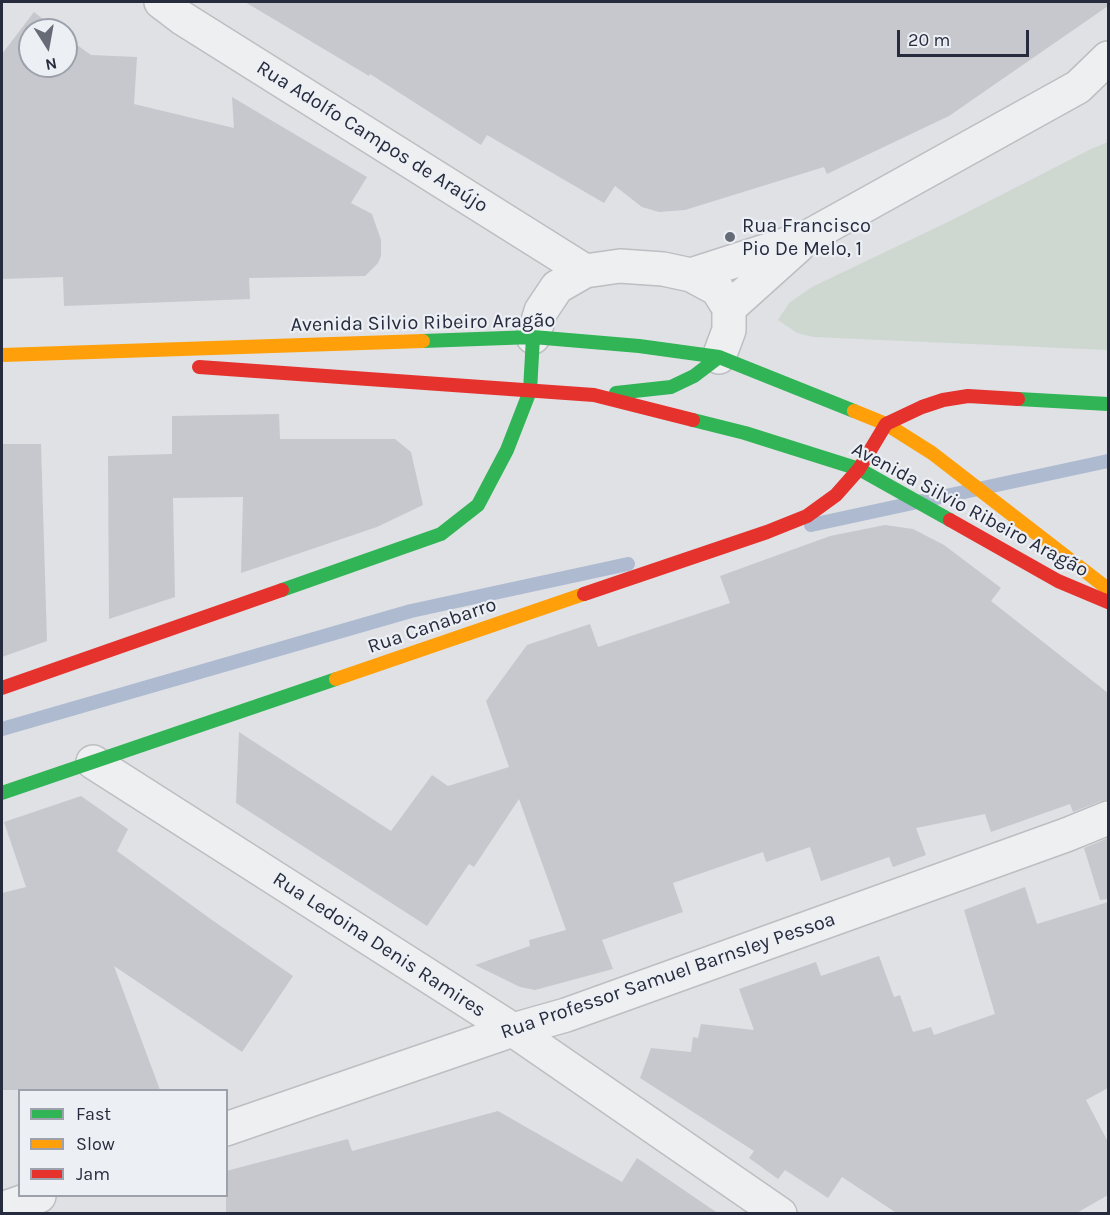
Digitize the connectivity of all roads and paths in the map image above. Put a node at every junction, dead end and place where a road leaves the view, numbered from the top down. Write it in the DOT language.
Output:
graph roads {
  1 [pos="161,2"];
  2 [pos="1108,58"];
  3 [pos="1093,87"];
  4 [pos="806,238"];
  5 [pos="585,271"];
  6 [pos="691,275"];
  7 [pos="729,308"];
  8 [pos="533,337"];
  9 [pos="2,355"];
  10 [pos="30,355"];
  11 [pos="719,357"];
  12 [pos="149,363"];
  13 [pos="185,366"];
  14 [pos="530,391"];
  15 [pos="594,395"];
  16 [pos="1108,404"];
  17 [pos="886,424"];
  18 [pos="859,469"];
  19 [pos="1108,589"];
  20 [pos="1108,602"];
  21 [pos="2,688"];
  22 [pos="93,762"];
  23 [pos="2,793"];
  24 [pos="1108,818"];
  25 [pos="513,1030"];
  26 [pos="228,1128"];
  27 [pos="36,1197"];
  28 [pos="2,1209"];
  29 [pos="780,1214"];
  1 -- 5 [label="street, Rua Adolfo Campos de Araújo"];
  2 -- 3 [label="street"];
  3 -- 4 [label="street"];
  4 -- 6 [label="street"];
  4 -- 7 [label="street"];
  5 -- 6 [label="street"];
  5 -- 8 [label="street"];
  6 -- 7 [label="street"];
  7 -- 11 [label="street"];
  8 -- 10 [label="street, Avenida Silvio Ribeiro Aragão"];
  8 -- 11 [label="street, Avenida Silvio Ribeiro Aragão"];
  8 -- 14 [label="street"];
  9 -- 10 [label="street, Avenida Silvio Ribeiro Aragão"];
  10 -- 12 [label="street, Avenida Silvio Ribeiro Aragão"];
  11 -- 15 [label="street"];
  11 -- 17 [label="street, Avenida Silvio Ribeiro Aragão"];
  13 -- 14 [label="street, Avenida Silvio Ribeiro Aragão"];
  14 -- 15 [label="street, Avenida Silvio Ribeiro Aragão"];
  14 -- 21 [label="street"];
  15 -- 18 [label="street, Avenida Silvio Ribeiro Aragão"];
  16 -- 17 [label="street"];
  17 -- 18 [label="street, Rua Canabarro"];
  17 -- 19 [label="street, Avenida Silvio Ribeiro Aragão"];
  18 -- 20 [label="street, Avenida Silvio Ribeiro Aragão"];
  18 -- 22 [label="street, Rua Canabarro"];
  22 -- 23 [label="street, Rua Canabarro"];
  22 -- 25 [label="street, Rua Ledoina Denis Ramires"];
  24 -- 25 [label="street, Rua Professor Samuel Barnsley Pessoa"];
  25 -- 26 [label="street, Rua Professor Samuel Barnsley Pessoa"];
  25 -- 29 [label="street, Rua Ledoina Denis Ramires"];
  27 -- 28 [label="street"];
}
